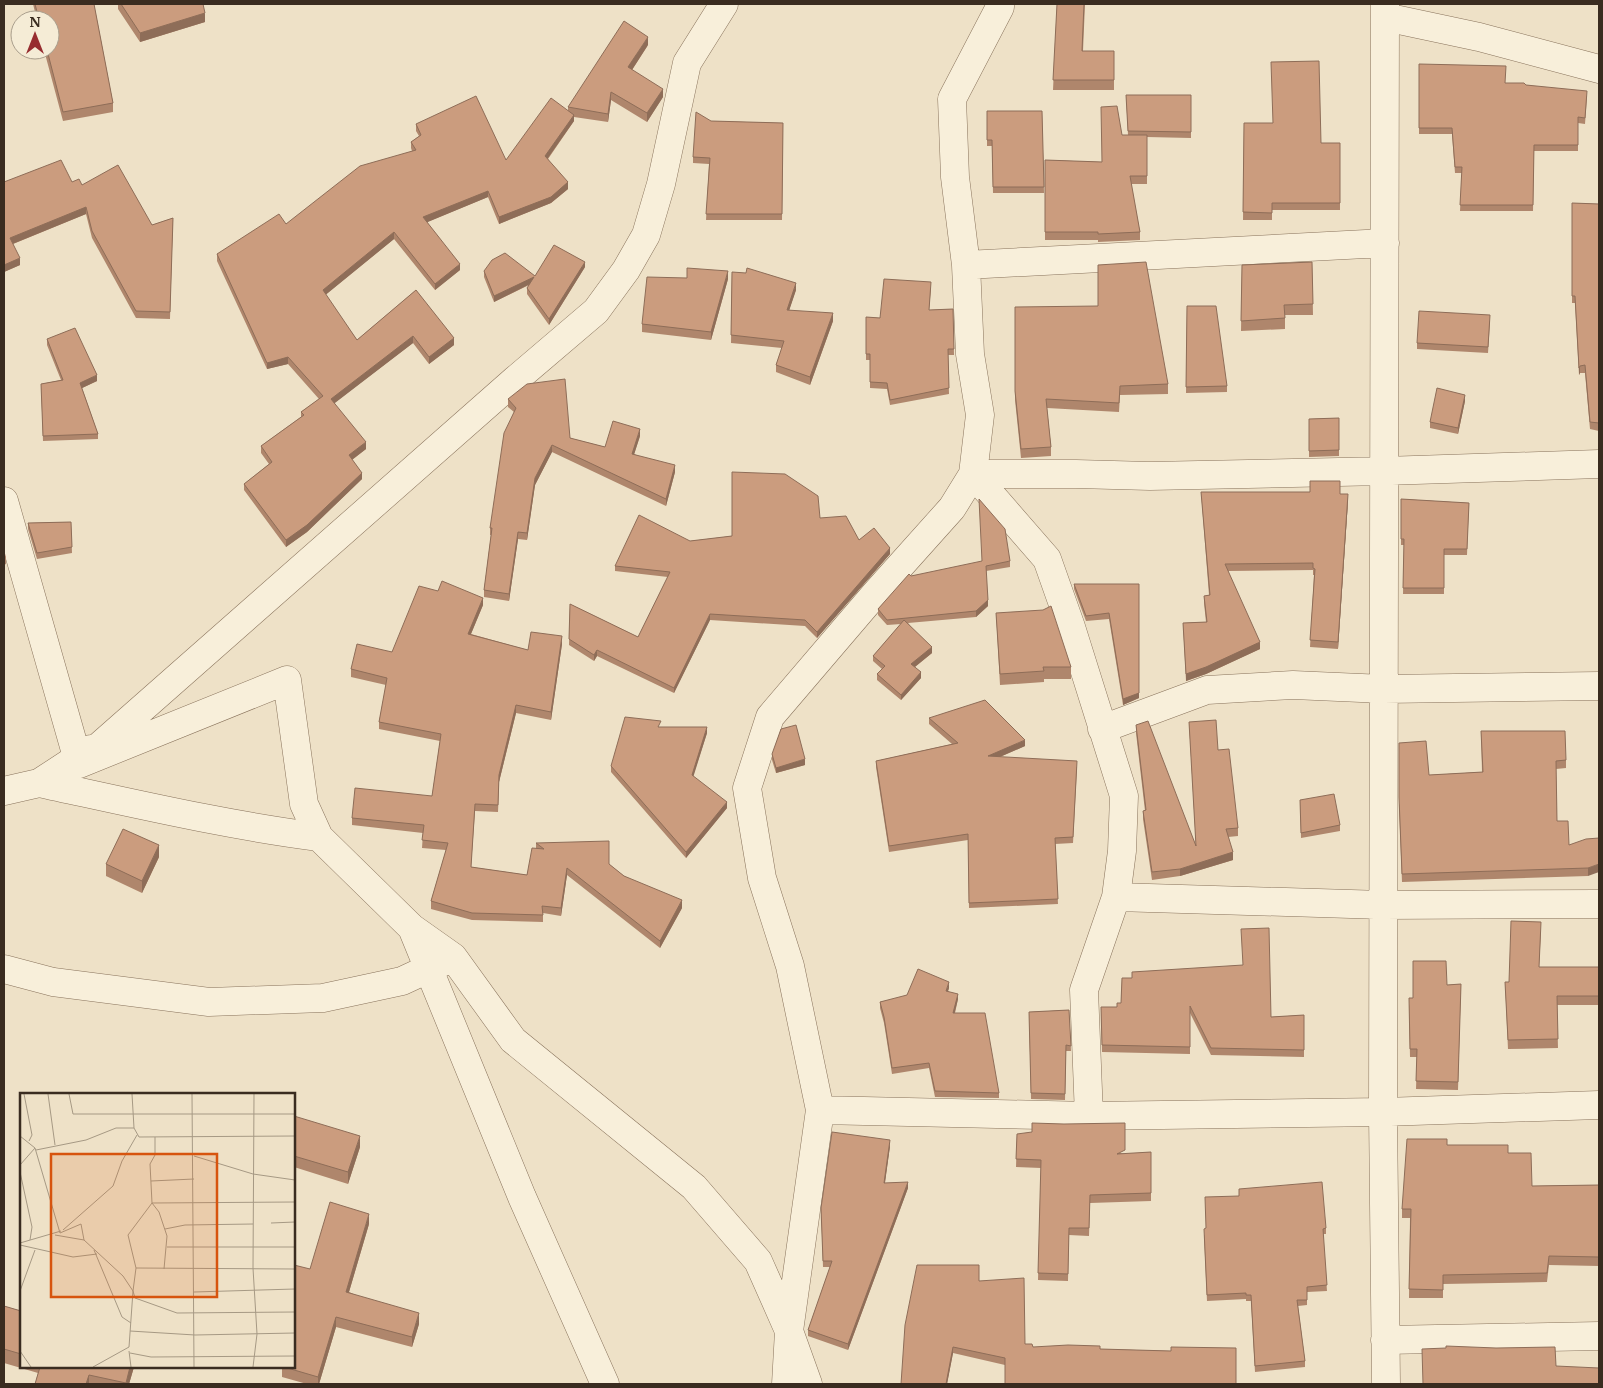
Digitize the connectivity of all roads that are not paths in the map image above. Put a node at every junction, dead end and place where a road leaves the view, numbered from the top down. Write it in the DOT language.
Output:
graph roads {
  1 [pos="724,4"];
  2 [pos="1000,4"];
  3 [pos="1385,10"];
  4 [pos="1599,69"];
  5 [pos="1385,243"];
  6 [pos="966,265"];
  7 [pos="1599,464"];
  8 [pos="1384,471"];
  9 [pos="973,474"];
  10 [pos="4,501"];
  11 [pos="1599,686"];
  12 [pos="1384,689"];
  13 [pos="1102,729"];
  14 [pos="79,764"];
  15 [pos="39,783"];
  16 [pos="4,791"];
  17 [pos="320,837"];
  18 [pos="1116,897"];
  19 [pos="1599,904"];
  20 [pos="1383,905"];
  21 [pos="412,928"];
  22 [pos="453,958"];
  23 [pos="4,969"];
  24 [pos="429,969"];
  25 [pos="1599,1105"];
  26 [pos="820,1110"];
  27 [pos="1383,1112"];
  28 [pos="1089,1116"];
  29 [pos="789,1331"];
  30 [pos="1599,1336"];
  31 [pos="1385,1340"];
  32 [pos="605,1384"];
  33 [pos="786,1384"];
  34 [pos="808,1384"];
  35 [pos="1386,1384"];
  1 -- 14 [label="street"];
  2 -- 6 [label="street"];
  3 -- 4 [label="street"];
  3 -- 5 [label="street"];
  5 -- 6 [label="street"];
  5 -- 8 [label="street"];
  6 -- 9 [label="street"];
  7 -- 8 [label="street"];
  8 -- 9 [label="street"];
  8 -- 12 [label="street"];
  9 -- 13 [label="street"];
  9 -- 26 [label="street"];
  10 -- 14 [label="street"];
  11 -- 12 [label="street"];
  12 -- 13 [label="street"];
  12 -- 20 [label="street"];
  13 -- 18 [label="street"];
  14 -- 15 [label="street"];
  14 -- 17 [label="street"];
  15 -- 16 [label="street"];
  15 -- 17 [label="street"];
  17 -- 21 [label="street"];
  18 -- 20 [label="street"];
  18 -- 28 [label="street"];
  19 -- 20 [label="street"];
  20 -- 27 [label="street"];
  21 -- 22 [label="street"];
  21 -- 24 [label="street"];
  22 -- 24 [label="street"];
  22 -- 29 [label="street"];
  23 -- 24 [label="street"];
  24 -- 32 [label="street"];
  25 -- 27 [label="street"];
  26 -- 28 [label="street"];
  26 -- 29 [label="street"];
  27 -- 28 [label="street"];
  27 -- 31 [label="street"];
  29 -- 33 [label="street"];
  29 -- 34 [label="street"];
  30 -- 31 [label="street"];
  31 -- 35 [label="street"];
}
